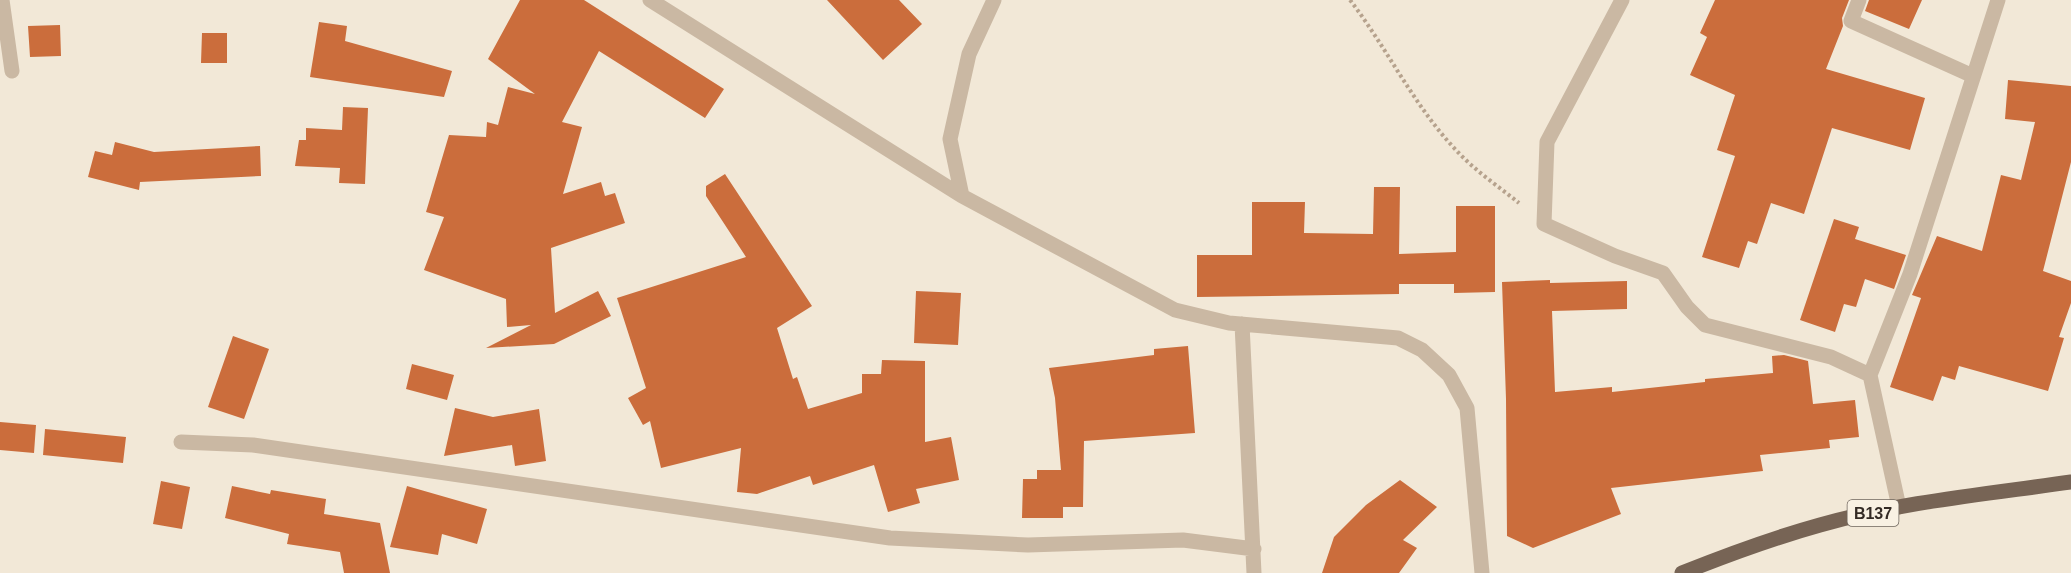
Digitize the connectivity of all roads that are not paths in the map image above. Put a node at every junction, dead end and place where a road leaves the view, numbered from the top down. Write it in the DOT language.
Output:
graph roads {
  1 [pos="2,0"];
  2 [pos="650,0"];
  3 [pos="994,0"];
  4 [pos="1623,0"];
  5 [pos="1859,0"];
  6 [pos="1998,0"];
  7 [pos="12,71"];
  8 [pos="1973,76"];
  9 [pos="962,196"];
  10 [pos="1242,324"];
  11 [pos="1870,375"];
  12 [pos="181,441"];
  13 [pos="2071,482"];
  14 [pos="1899,507"];
  15 [pos="1254,549"];
  16 [pos="1254,573"];
  17 [pos="1482,573"];
  18 [pos="1682,573"];
  1 -- 7 [label="street"];
  2 -- 9 [label="street"];
  3 -- 9 [label="street"];
  4 -- 11 [label="street"];
  5 -- 8 [label="street"];
  6 -- 8 [label="street"];
  8 -- 11 [label="street"];
  9 -- 10 [label="street"];
  10 -- 15 [label="street"];
  10 -- 17 [label="street"];
  11 -- 14 [label="street"];
  12 -- 15 [label="street"];
  13 -- 14 [label="main road, B137"];
  14 -- 18 [label="main road, B137"];
  15 -- 16 [label="street"];
}
